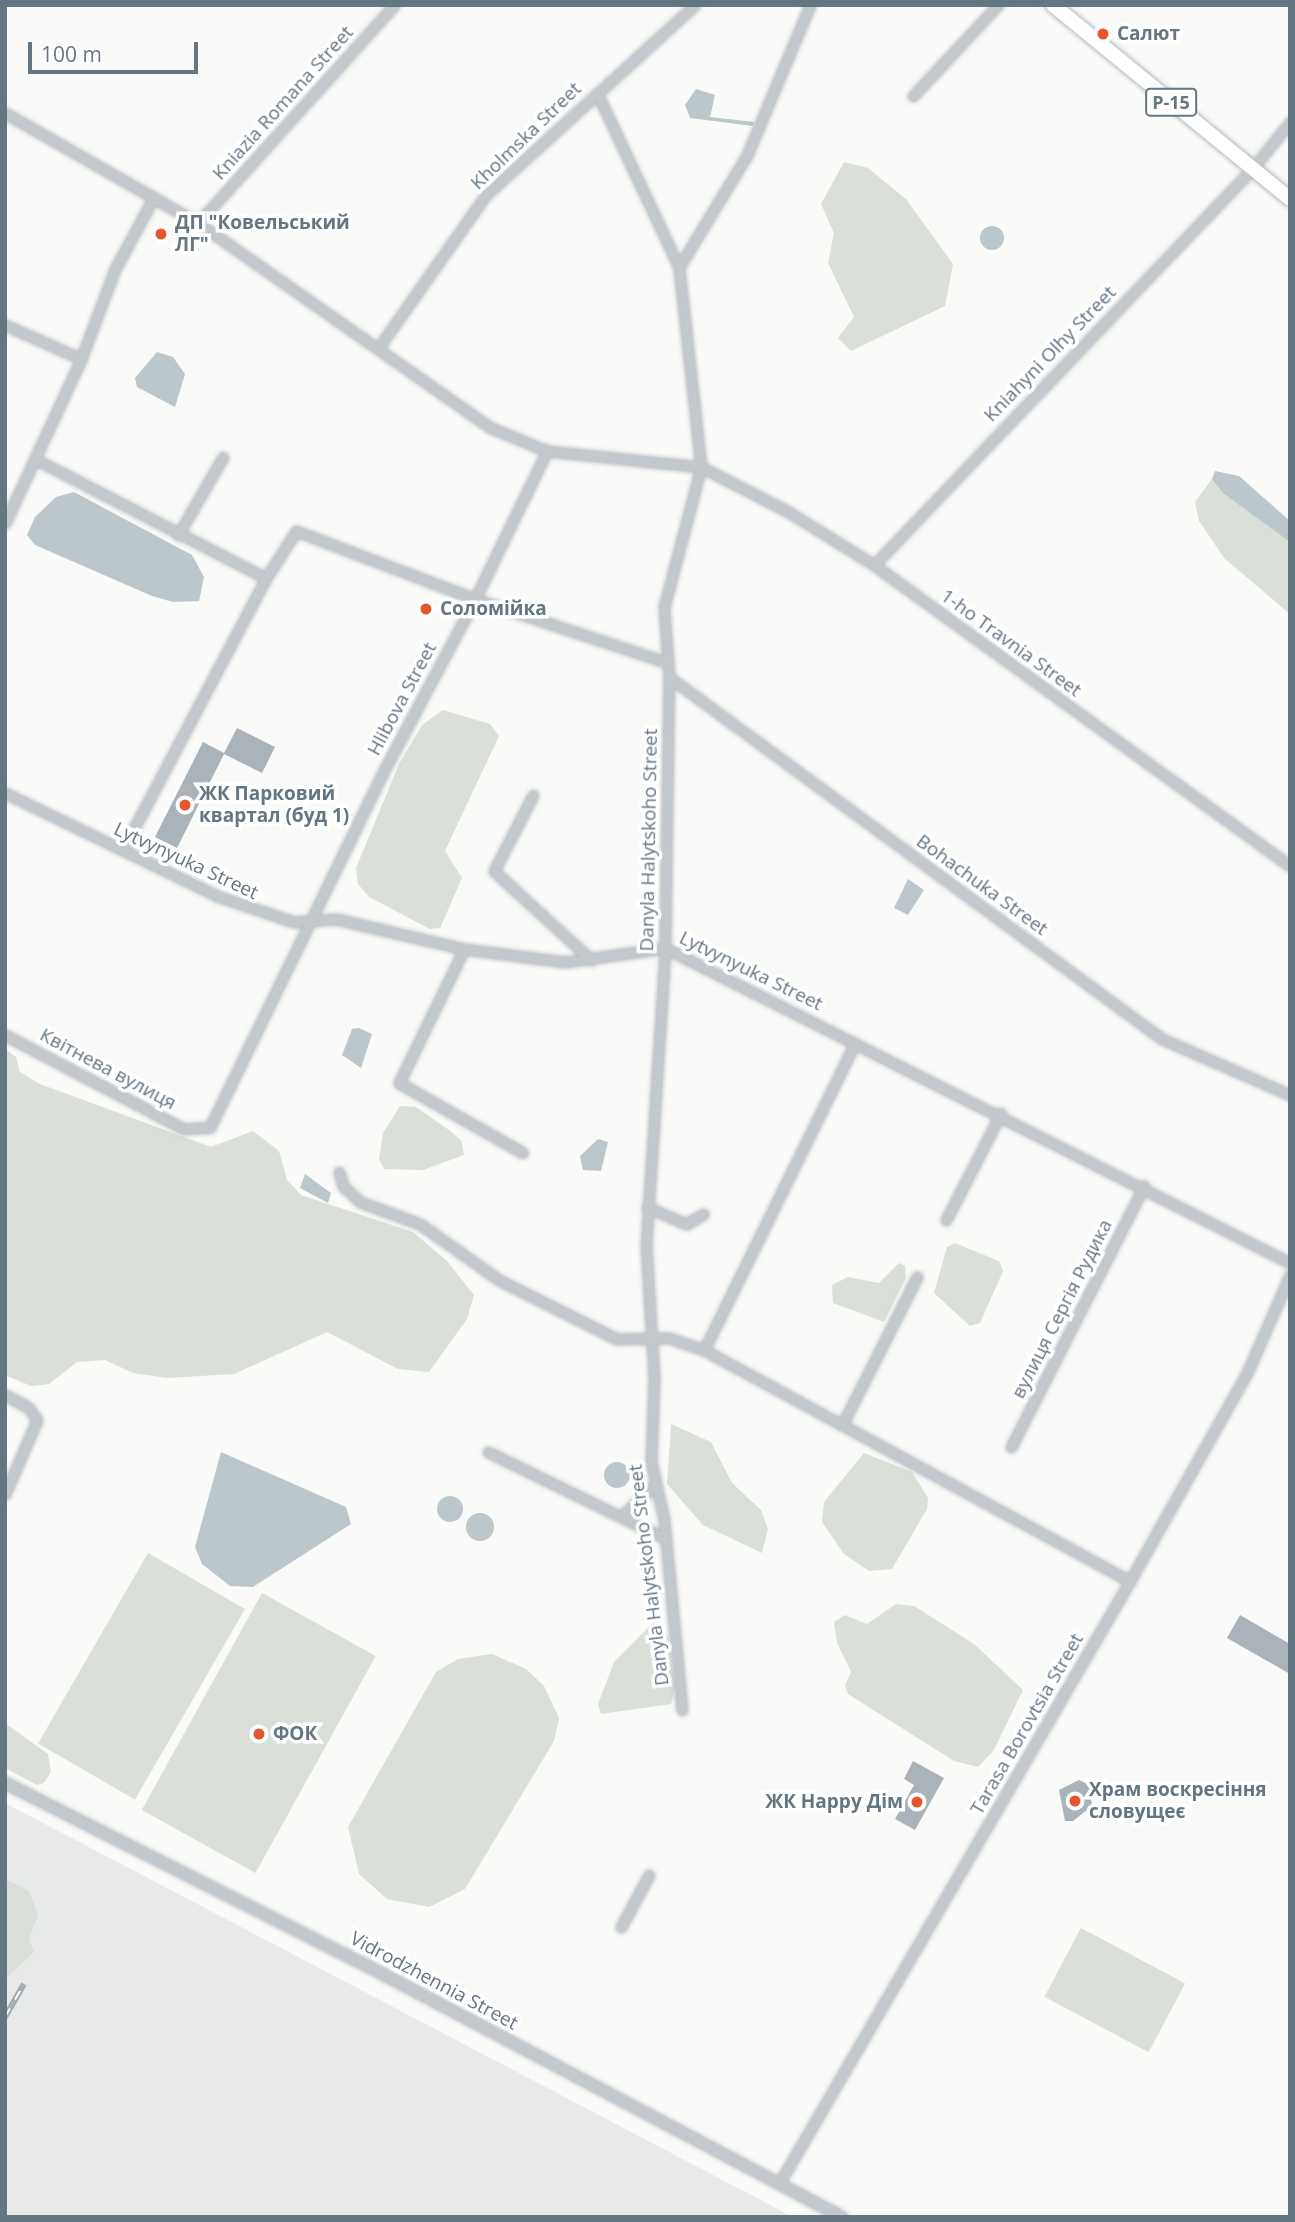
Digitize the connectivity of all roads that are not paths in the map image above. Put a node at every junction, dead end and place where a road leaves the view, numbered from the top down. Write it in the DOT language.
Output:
graph roads {
  1 [pos="394,5"];
  2 [pos="695,5"];
  3 [pos="810,5"];
  4 [pos="998,5"];
  5 [pos="1052,5"];
  6 [pos="597,93"];
  7 [pos="914,96"];
  8 [pos="5,113"];
  9 [pos="1290,122"];
  10 [pos="1253,168"];
  11 [pos="154,197"];
  12 [pos="1290,199"];
  13 [pos="198,223"];
  14 [pos="679,267"];
  15 [pos="5,326"];
  16 [pos="379,347"];
  17 [pos="81,359"];
  18 [pos="547,451"];
  19 [pos="223,457"];
  20 [pos="35,459"];
  21 [pos="701,467"];
  22 [pos="5,523"];
  23 [pos="178,535"];
  24 [pos="874,565"];
  25 [pos="266,578"];
  26 [pos="475,599"];
  27 [pos="666,662"];
  28 [pos="669,677"];
  29 [pos="5,793"];
  30 [pos="533,795"];
  31 [pos="123,849"];
  32 [pos="1290,866"];
  33 [pos="314,922"];
  34 [pos="666,948"];
  35 [pos="464,949"];
  36 [pos="591,960"];
  37 [pos="5,1035"];
  38 [pos="855,1043"];
  39 [pos="1290,1095"];
  40 [pos="1001,1113"];
  41 [pos="196,1132"];
  42 [pos="523,1153"];
  43 [pos="339,1172"];
  44 [pos="1143,1186"];
  45 [pos="647,1207"];
  46 [pos="703,1214"];
  47 [pos="946,1220"];
  48 [pos="1290,1263"];
  49 [pos="1290,1275"];
  50 [pos="917,1277"];
  51 [pos="648,1335"];
  52 [pos="704,1350"];
  53 [pos="5,1395"];
  54 [pos="844,1423"];
  55 [pos="1011,1447"];
  56 [pos="488,1452"];
  57 [pos="654,1485"];
  58 [pos="5,1494"];
  59 [pos="622,1516"];
  60 [pos="664,1538"];
  61 [pos="1130,1581"];
  62 [pos="682,1710"];
  63 [pos="5,1783"];
  64 [pos="649,1875"];
  65 [pos="621,1927"];
  66 [pos="780,2182"];
  67 [pos="842,2217"];
  1 -- 13 [label="street, Kniazia Romana Street"];
  2 -- 6 [label="street, Kholmska Street"];
  3 -- 14 [label="street"];
  4 -- 7 [label="street"];
  5 -- 10 [label="main road, Р-15"];
  6 -- 14 [label="street, Danyla Halytskoho Street"];
  6 -- 16 [label="street, Kholmska Street"];
  8 -- 11 [label="street"];
  9 -- 10 [label="street, Kniahyni Olhy Street"];
  10 -- 12 [label="main road, Р-15"];
  10 -- 24 [label="street, Kniahyni Olhy Street"];
  11 -- 13 [label="street"];
  11 -- 17 [label="street"];
  13 -- 16 [label="street"];
  14 -- 21 [label="street, Danyla Halytskoho Street"];
  15 -- 17 [label="street"];
  16 -- 18 [label="street"];
  17 -- 20 [label="street"];
  18 -- 21 [label="street"];
  18 -- 26 [label="street, Hlibova Street"];
  19 -- 23 [label="street"];
  20 -- 22 [label="street"];
  20 -- 23 [label="street"];
  21 -- 24 [label="street, 1-ho Travnia Street"];
  21 -- 27 [label="street, Danyla Halytskoho Street"];
  23 -- 25 [label="street"];
  24 -- 32 [label="street, 1-ho Travnia Street"];
  25 -- 26 [label="street"];
  25 -- 31 [label="street"];
  26 -- 27 [label="street"];
  26 -- 33 [label="street, Hlibova Street"];
  27 -- 28 [label="street, Danyla Halytskoho Street"];
  28 -- 34 [label="street, Danyla Halytskoho Street"];
  28 -- 39 [label="street, Bohachuka Street"];
  29 -- 31 [label="street, Lytvynyuka Street"];
  30 -- 36 [label="street"];
  31 -- 33 [label="street, Lytvynyuka Street"];
  33 -- 35 [label="street, Lytvynyuka Street"];
  33 -- 41 [label="street, Hlibova Street"];
  34 -- 36 [label="street, Lytvynyuka Street"];
  34 -- 38 [label="street, Lytvynyuka Street"];
  34 -- 45 [label="street, Danyla Halytskoho Street"];
  35 -- 36 [label="street, Lytvynyuka Street"];
  35 -- 42 [label="street"];
  37 -- 41 [label="street, Квітнева вулиця"];
  38 -- 40 [label="street, Lytvynyuka Street"];
  38 -- 52 [label="street"];
  40 -- 44 [label="street, Lytvynyuka Street"];
  40 -- 47 [label="street"];
  43 -- 51 [label="street"];
  44 -- 48 [label="street, Lytvynyuka Street"];
  44 -- 55 [label="street, вулиця Сергія Рудика"];
  45 -- 46 [label="street"];
  45 -- 51 [label="street, Danyla Halytskoho Street"];
  49 -- 61 [label="street, Tarasa Borovtsia Street"];
  50 -- 54 [label="street"];
  51 -- 52 [label="street"];
  51 -- 57 [label="street, Danyla Halytskoho Street"];
  52 -- 54 [label="street"];
  53 -- 58 [label="street"];
  54 -- 61 [label="street"];
  56 -- 59 [label="street"];
  57 -- 59 [label="street"];
  57 -- 60 [label="street, Danyla Halytskoho Street"];
  59 -- 60 [label="street"];
  60 -- 62 [label="street, Danyla Halytskoho Street"];
  61 -- 66 [label="street, Tarasa Borovtsia Street"];
  63 -- 66 [label="street, Vidrodzhennia Street"];
  64 -- 65 [label="street"];
  66 -- 67 [label="street, Vidrodzhennia Street"];
}
